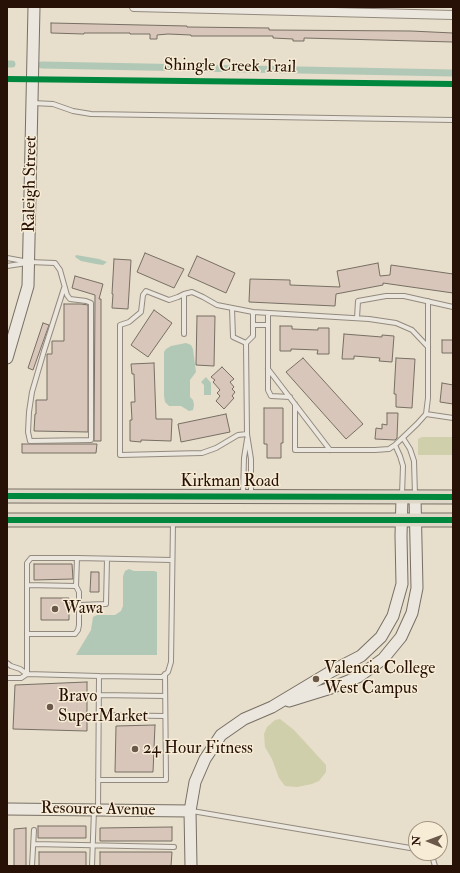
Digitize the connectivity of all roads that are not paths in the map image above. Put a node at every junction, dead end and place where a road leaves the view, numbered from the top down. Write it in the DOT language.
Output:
graph roads {
  1 [pos="34,7"];
  2 [pos="134,7"];
  3 [pos="168,7"];
  4 [pos="251,8"];
  5 [pos="333,10"];
  6 [pos="417,10"];
  7 [pos="453,15"];
  8 [pos="32,104"];
  9 [pos="453,120"];
  10 [pos="7,258"];
  11 [pos="29,262"];
  12 [pos="7,266"];
  13 [pos="64,288"];
  14 [pos="184,294"];
  15 [pos="428,301"];
  16 [pos="453,307"];
  17 [pos="232,308"];
  18 [pos="253,312"];
  19 [pos="268,313"];
  20 [pos="357,318"];
  21 [pos="253,325"];
  22 [pos="268,325"];
  23 [pos="184,334"];
  24 [pos="246,343"];
  25 [pos="428,347"];
  26 [pos="7,358"];
  27 [pos="268,368"];
  28 [pos="290,398"];
  29 [pos="295,404"];
  30 [pos="426,414"];
  31 [pos="453,418"];
  32 [pos="248,434"];
  33 [pos="403,438"];
  34 [pos="395,445"];
  35 [pos="330,450"];
  36 [pos="7,496"];
  37 [pos="247,497"];
  38 [pos="408,497"];
  39 [pos="453,497"];
  40 [pos="7,520"];
  41 [pos="173,520"];
  42 [pos="401,520"];
  43 [pos="415,520"];
  44 [pos="453,520"];
  45 [pos="77,558"];
  46 [pos="107,559"];
  47 [pos="172,560"];
  48 [pos="27,585"];
  49 [pos="76,586"];
  50 [pos="79,605"];
  51 [pos="27,634"];
  52 [pos="7,663"];
  53 [pos="27,674"];
  54 [pos="165,674"];
  55 [pos="99,676"];
  56 [pos="7,678"];
  57 [pos="98,695"];
  58 [pos="165,696"];
  59 [pos="272,707"];
  60 [pos="98,715"];
  61 [pos="166,716"];
  62 [pos="98,780"];
  63 [pos="7,808"];
  64 [pos="96,810"];
  65 [pos="190,811"];
  66 [pos="34,830"];
  67 [pos="34,844"];
  68 [pos="92,845"];
  69 [pos="174,847"];
  70 [pos="408,848"];
  71 [pos="32,866"];
  72 [pos="92,866"];
  73 [pos="191,866"];
  1 -- 8 [label="street, Raleigh Street"];
  2 -- 3 [label="street"];
  3 -- 4 [label="street"];
  4 -- 5 [label="street"];
  5 -- 6 [label="street"];
  6 -- 7 [label="street"];
  8 -- 9 [label="lane"];
  8 -- 11 [label="street, Raleigh Street"];
  10 -- 11 [label="lane"];
  11 -- 12 [label="lane"];
  11 -- 13 [label="lane"];
  11 -- 26 [label="street, Raleigh Street"];
  13 -- 13 [label="lane"];
  14 -- 17 [label="lane"];
  14 -- 23 [label="lane"];
  14 -- 32 [label="lane"];
  15 -- 16 [label="lane"];
  15 -- 20 [label="lane"];
  15 -- 25 [label="lane"];
  17 -- 18 [label="lane"];
  17 -- 24 [label="lane"];
  18 -- 19 [label="lane"];
  18 -- 21 [label="lane"];
  19 -- 20 [label="lane"];
  19 -- 22 [label="lane"];
  20 -- 25 [label="lane"];
  21 -- 22 [label="lane"];
  21 -- 24 [label="lane"];
  22 -- 27 [label="lane"];
  24 -- 32 [label="lane"];
  25 -- 30 [label="lane"];
  27 -- 28 [label="lane"];
  27 -- 28 [label="lane"];
  28 -- 29 [label="lane"];
  29 -- 35 [label="lane"];
  29 -- 35 [label="lane"];
  30 -- 31 [label="lane"];
  30 -- 33 [label="lane"];
  32 -- 37 [label="lane"];
  32 -- 37 [label="lane"];
  33 -- 34 [label="lane"];
  33 -- 38 [label="lane"];
  34 -- 35 [label="lane"];
  34 -- 38 [label="lane"];
  36 -- 37 [label="main road, Kirkman Road"];
  37 -- 38 [label="main road, Kirkman Road"];
  38 -- 39 [label="main road, Kirkman Road"];
  38 -- 42 [label="street"];
  38 -- 43 [label="street"];
  40 -- 41 [label="main road"];
  41 -- 42 [label="main road"];
  41 -- 47 [label="lane"];
  42 -- 43 [label="main road"];
  42 -- 59 [label="street"];
  43 -- 44 [label="main road"];
  43 -- 59 [label="street"];
  45 -- 46 [label="lane"];
  45 -- 48 [label="lane"];
  45 -- 49 [label="lane"];
  46 -- 47 [label="lane"];
  46 -- 50 [label="lane"];
  47 -- 54 [label="lane"];
  48 -- 49 [label="lane"];
  48 -- 51 [label="lane"];
  49 -- 50 [label="lane"];
  50 -- 51 [label="lane"];
  51 -- 53 [label="lane"];
  52 -- 53 [label="lane"];
  53 -- 55 [label="lane"];
  53 -- 56 [label="lane"];
  54 -- 55 [label="lane"];
  54 -- 58 [label="lane"];
  55 -- 57 [label="lane"];
  57 -- 58 [label="lane"];
  57 -- 60 [label="lane"];
  58 -- 61 [label="lane"];
  59 -- 65 [label="street"];
  60 -- 61 [label="lane"];
  60 -- 62 [label="lane"];
  61 -- 62 [label="lane"];
  62 -- 64 [label="lane"];
  63 -- 64 [label="street, Resource Avenue"];
  64 -- 65 [label="street, Resource Avenue"];
  64 -- 68 [label="lane"];
  65 -- 70 [label="lane"];
  65 -- 73 [label="street"];
  66 -- 67 [label="lane"];
  67 -- 68 [label="lane"];
  67 -- 71 [label="lane"];
  68 -- 69 [label="lane"];
  68 -- 72 [label="lane"];
}
